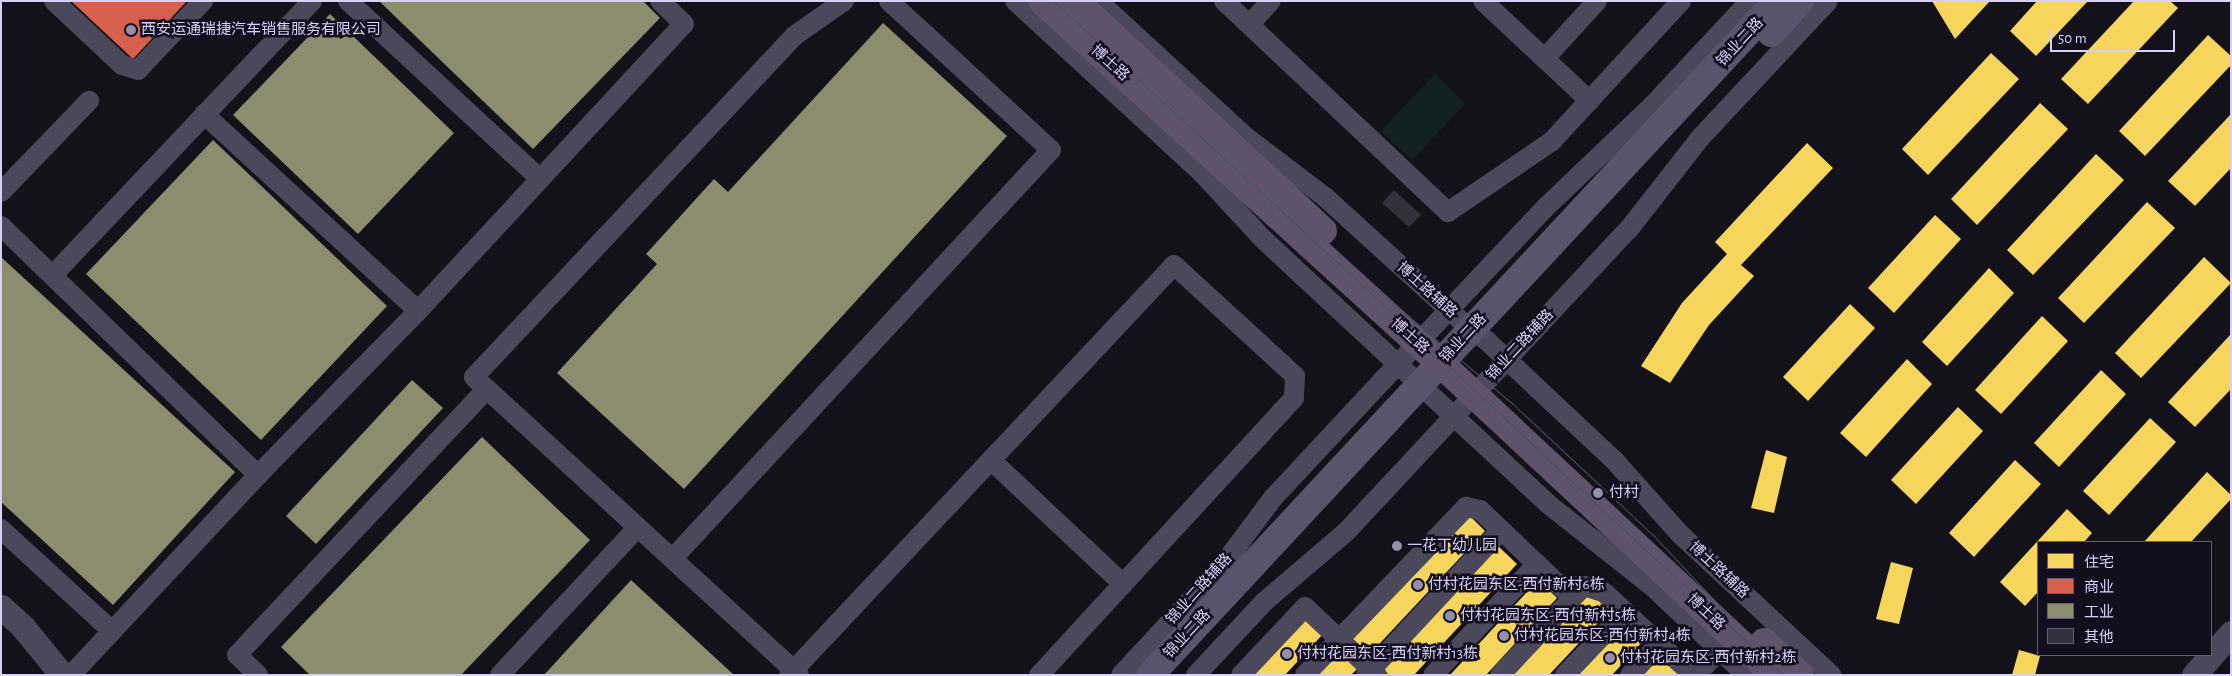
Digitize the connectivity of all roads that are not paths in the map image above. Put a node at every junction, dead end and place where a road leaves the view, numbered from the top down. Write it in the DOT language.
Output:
graph roads {
  1 [pos="54,1"];
  2 [pos="203,1"];
  3 [pos="312,1"];
  4 [pos="348,1"];
  5 [pos="844,1"];
  6 [pos="888,1"];
  7 [pos="1015,1"];
  8 [pos="1042,1"];
  9 [pos="1075,1"];
  10 [pos="1098,1"];
  11 [pos="1224,1"];
  12 [pos="1271,1"];
  13 [pos="1483,1"];
  14 [pos="1597,1"];
  15 [pos="1681,1"];
  16 [pos="1750,1"];
  17 [pos="1777,1"];
  18 [pos="1800,1"];
  19 [pos="1828,1"];
  20 [pos="672,5"];
  21 [pos="1250,24"];
  22 [pos="1545,58"];
  23 [pos="88,101"];
  24 [pos="1590,101"];
  25 [pos="204,114"];
  26 [pos="540,180"];
  27 [pos="1,192"];
  28 [pos="1,226"];
  29 [pos="53,275"];
  30 [pos="1449,310"];
  31 [pos="418,311"];
  32 [pos="1479,335"];
  33 [pos="1424,337"];
  34 [pos="1506,360"];
  35 [pos="1453,363"];
  36 [pos="1398,364"];
  37 [pos="1480,388"];
  38 [pos="488,389"];
  39 [pos="1427,391"];
  40 [pos="1454,416"];
  41 [pos="992,461"];
  42 [pos="258,475"];
  43 [pos="638,528"];
  44 [pos="1,529"];
  45 [pos="1501,530"];
  46 [pos="673,558"];
  47 [pos="1537,564"];
  48 [pos="1123,584"];
  49 [pos="1584,586"];
  50 [pos="1,607"];
  51 [pos="1625,612"];
  52 [pos="112,631"];
  53 [pos="2231,633"];
  54 [pos="1338,639"];
  55 [pos="1659,644"];
  56 [pos="1720,650"];
  57 [pos="2212,655"];
  58 [pos="2211,656"];
  59 [pos="2231,658"];
  60 [pos="794,673"];
  61 [pos="1371,673"];
  62 [pos="62,675"];
  63 [pos="71,675"];
  64 [pos="258,675"];
  65 [pos="500,675"];
  66 [pos="1039,675"];
  67 [pos="1121,675"];
  68 [pos="1150,675"];
  69 [pos="1174,675"];
  70 [pos="1196,675"];
  71 [pos="1241,675"];
  72 [pos="1305,675"];
  73 [pos="1433,675"];
  74 [pos="1500,675"];
  75 [pos="1566,675"];
  76 [pos="1630,675"];
  77 [pos="1695,675"];
  78 [pos="1746,675"];
  79 [pos="1774,675"];
  80 [pos="1800,675"];
  81 [pos="1831,675"];
  82 [pos="2194,675"];
  83 [pos="2216,675"];
  1 -- 2 [label="street"];
  3 -- 25 [label="street"];
  4 -- 26 [label="street"];
  5 -- 38 [label="street"];
  6 -- 46 [label="street"];
  7 -- 36 [label="street"];
  8 -- 33 [label="main road, 博士路"];
  9 -- 33 [label="main road, 博士路"];
  10 -- 30 [label="street, 博士路辅路"];
  11 -- 21 [label="street"];
  12 -- 21 [label="street"];
  13 -- 22 [label="street"];
  14 -- 22 [label="street"];
  15 -- 24 [label="street"];
  16 -- 30 [label="street, 锦业二路辅路"];
  17 -- 32 [label="main road, 锦业二路"];
  18 -- 32 [label="main road, 锦业二路"];
  19 -- 34 [label="street, 锦业二路辅路"];
  20 -- 26 [label="street"];
  21 -- 24 [label="street"];
  22 -- 24 [label="street"];
  23 -- 27 [label="street"];
  25 -- 29 [label="street"];
  25 -- 31 [label="street"];
  26 -- 31 [label="street"];
  28 -- 29 [label="street"];
  29 -- 42 [label="street"];
  30 -- 32 [label="street, 博士路辅路"];
  30 -- 33 [label="street, 锦业二路辅路"];
  31 -- 42 [label="street"];
  32 -- 34 [label="street, 博士路辅路"];
  32 -- 35 [label="main road, 锦业二路"];
  33 -- 35 [label="main road, 博士路"];
  33 -- 36 [label="street, 锦业二路辅路"];
  34 -- 37 [label="street, 锦业二路辅路"];
  34 -- 81 [label="street, 博士路辅路"];
  35 -- 37 [label="main road, 博士路"];
  35 -- 39 [label="main road, 锦业二路"];
  36 -- 39 [label="street"];
  36 -- 67 [label="street, 锦业二路辅路"];
  37 -- 40 [label="street, 锦业二路辅路"];
  37 -- 79 [label="main road, 博士路"];
  37 -- 80 [label="main road, 博士路"];
  38 -- 43 [label="street"];
  38 -- 64 [label="street"];
  39 -- 40 [label="street"];
  39 -- 68 [label="main road, 锦业二路"];
  39 -- 69 [label="main road, 锦业二路"];
  40 -- 56 [label="street"];
  40 -- 70 [label="street, 锦业二路辅路"];
  41 -- 48 [label="street"];
  41 -- 48 [label="street"];
  41 -- 60 [label="street"];
  42 -- 52 [label="street"];
  43 -- 46 [label="street"];
  43 -- 65 [label="street"];
  44 -- 52 [label="street"];
  45 -- 47 [label="street"];
  45 -- 54 [label="street"];
  45 -- 61 [label="street"];
  46 -- 60 [label="street"];
  47 -- 49 [label="street"];
  47 -- 73 [label="street"];
  48 -- 66 [label="street"];
  49 -- 51 [label="street"];
  49 -- 74 [label="street"];
  50 -- 62 [label="street"];
  51 -- 55 [label="street"];
  51 -- 75 [label="street"];
  52 -- 63 [label="street"];
  53 -- 57 [label="street"];
  54 -- 61 [label="street"];
  54 -- 71 [label="street"];
  54 -- 72 [label="street"];
  55 -- 76 [label="street"];
  55 -- 77 [label="street"];
  56 -- 77 [label="street"];
  56 -- 78 [label="street"];
  58 -- 82 [label="street"];
  59 -- 83 [label="street"];
}
